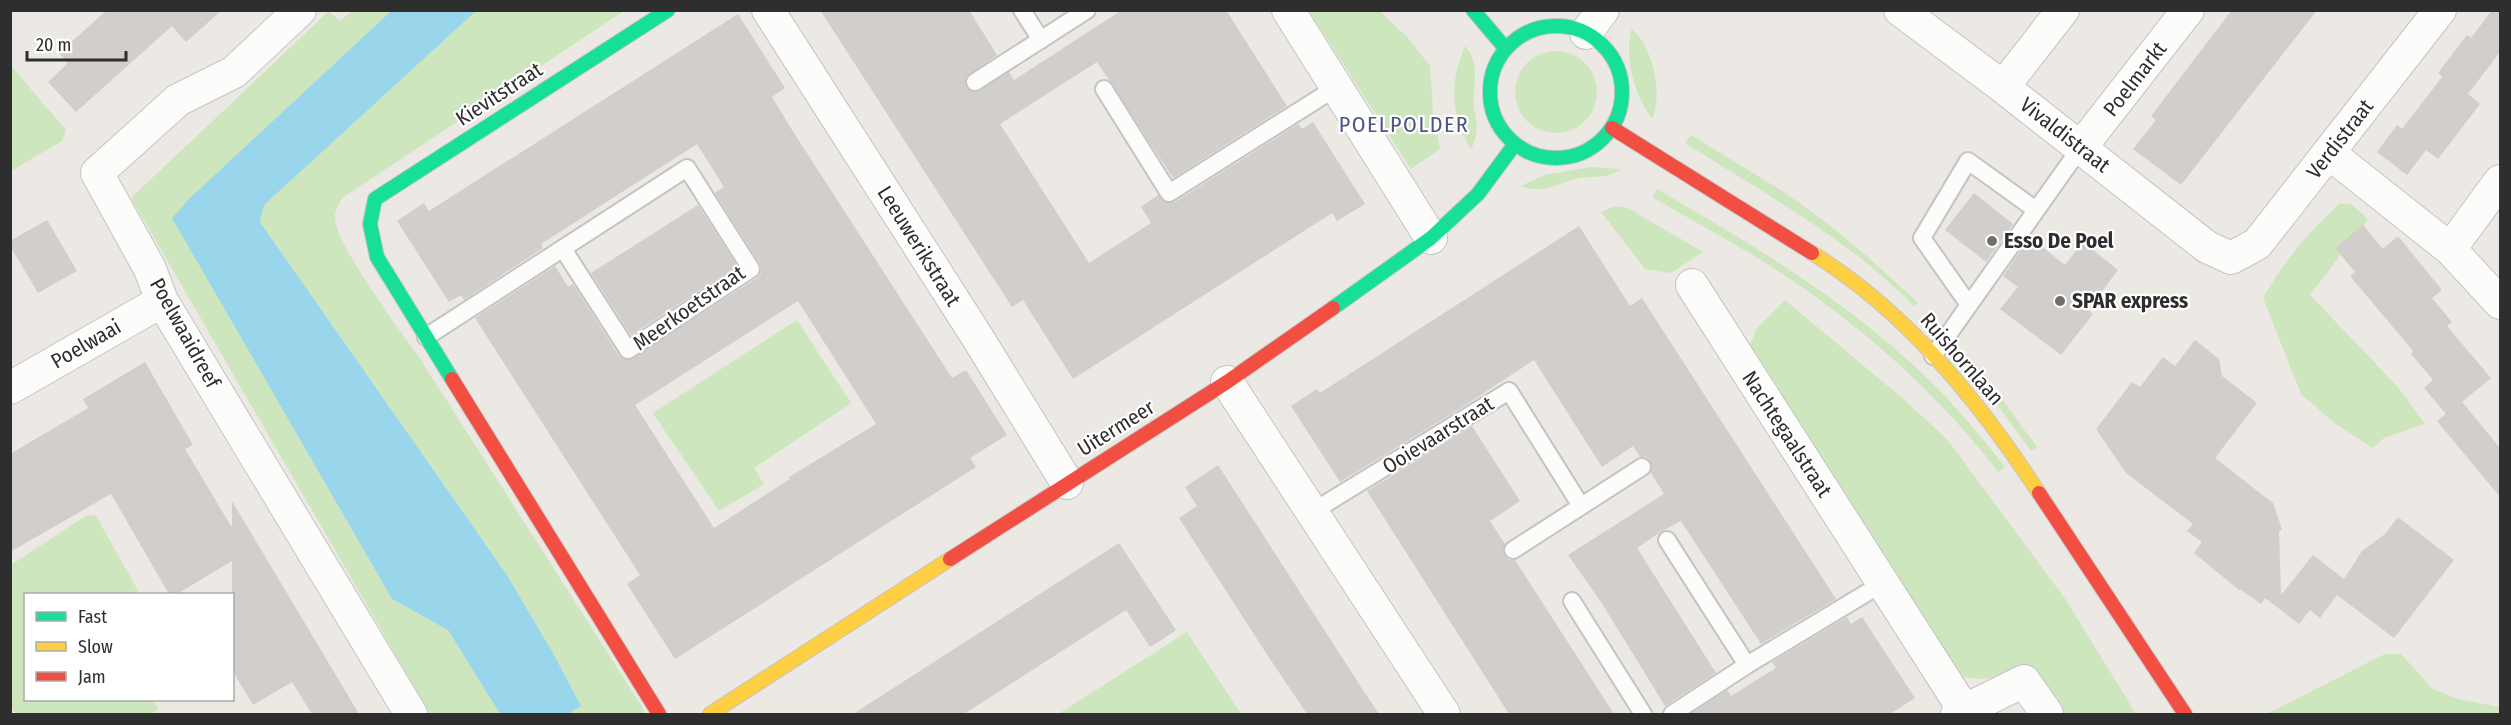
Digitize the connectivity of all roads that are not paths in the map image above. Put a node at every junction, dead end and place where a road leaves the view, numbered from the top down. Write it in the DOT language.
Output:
graph roads {
  1 [pos="300,10"];
  2 [pos="668,10"];
  3 [pos="1022,10"];
  4 [pos="1087,10"];
  5 [pos="1288,10"];
  6 [pos="1473,10"];
  7 [pos="1900,10"];
  8 [pos="2062,10"];
  9 [pos="2188,10"];
  10 [pos="2440,10"];
  11 [pos="776,13"];
  12 [pos="1595,22"];
  13 [pos="1041,40"];
  14 [pos="1506,49"];
  15 [pos="975,81"];
  16 [pos="1336,87"];
  17 [pos="2003,87"];
  18 [pos="1104,89"];
  19 [pos="1612,128"];
  20 [pos="1515,144"];
  21 [pos="2081,147"];
  22 [pos="2329,153"];
  23 [pos="2500,181"];
  24 [pos="2037,210"];
  25 [pos="1431,238"];
  26 [pos="563,249"];
  27 [pos="2450,249"];
  28 [pos="2231,258"];
  29 [pos="1692,285"];
  30 [pos="162,301"];
  31 [pos="2500,303"];
  32 [pos="1969,304"];
  33 [pos="426,337"];
  34 [pos="1933,356"];
  35 [pos="1227,382"];
  36 [pos="10,388"];
  37 [pos="1642,467"];
  38 [pos="1067,483"];
  39 [pos="1581,506"];
  40 [pos="1312,512"];
  41 [pos="1667,540"];
  42 [pos="1513,550"];
  43 [pos="1883,583"];
  44 [pos="1572,601"];
  45 [pos="1747,665"];
  46 [pos="1961,712"];
  47 [pos="411,714"];
  48 [pos="659,714"];
  49 [pos="710,714"];
  50 [pos="1444,714"];
  51 [pos="1643,714"];
  52 [pos="1672,714"];
  53 [pos="2047,714"];
  54 [pos="2185,714"];
  1 -- 30 [label="street, Poelwaaidreef"];
  2 -- 33 [label="street, Kievitstraat"];
  3 -- 13 [label="lane"];
  4 -- 13 [label="lane"];
  5 -- 16 [label="street"];
  6 -- 14 [label="street"];
  7 -- 17 [label="street, Vivaldistraat"];
  8 -- 17 [label="street"];
  9 -- 21 [label="street, Poelmarkt"];
  10 -- 22 [label="street, Verdistraat"];
  11 -- 38 [label="street, Leeuwerikstraat"];
  12 -- 14 [label="street"];
  12 -- 19 [label="street"];
  13 -- 15 [label="lane"];
  14 -- 20 [label="street"];
  16 -- 18 [label="lane"];
  16 -- 25 [label="street"];
  17 -- 21 [label="street, Vivaldistraat"];
  19 -- 20 [label="street"];
  19 -- 34 [label="street, Ruishornlaan"];
  20 -- 25 [label="street, Uitermeer"];
  21 -- 24 [label="lane"];
  21 -- 28 [label="street, Vivaldistraat"];
  22 -- 27 [label="street"];
  22 -- 28 [label="street, Verdistraat"];
  23 -- 27 [label="street"];
  24 -- 32 [label="lane"];
  24 -- 32 [label="lane"];
  25 -- 35 [label="street, Uitermeer"];
  26 -- 26 [label="lane, Meerkoetstraat"];
  26 -- 33 [label="lane, Meerkoetstraat"];
  27 -- 31 [label="street"];
  29 -- 43 [label="street, Nachtegaalstraat"];
  30 -- 36 [label="street, Poelwaai"];
  30 -- 47 [label="street, Poelwaaidreef"];
  32 -- 34 [label="lane"];
  33 -- 48 [label="street"];
  34 -- 54 [label="street, Ruishornlaan"];
  35 -- 38 [label="street, Uitermeer"];
  35 -- 40 [label="street"];
  37 -- 39 [label="lane"];
  38 -- 49 [label="street, Uitermeer"];
  39 -- 40 [label="lane, Ooievaarstraat"];
  39 -- 42 [label="lane"];
  40 -- 50 [label="street"];
  41 -- 45 [label="lane"];
  43 -- 45 [label="lane"];
  43 -- 46 [label="street, Nachtegaalstraat"];
  44 -- 51 [label="lane"];
  45 -- 52 [label="lane"];
  46 -- 53 [label="street"];
}
